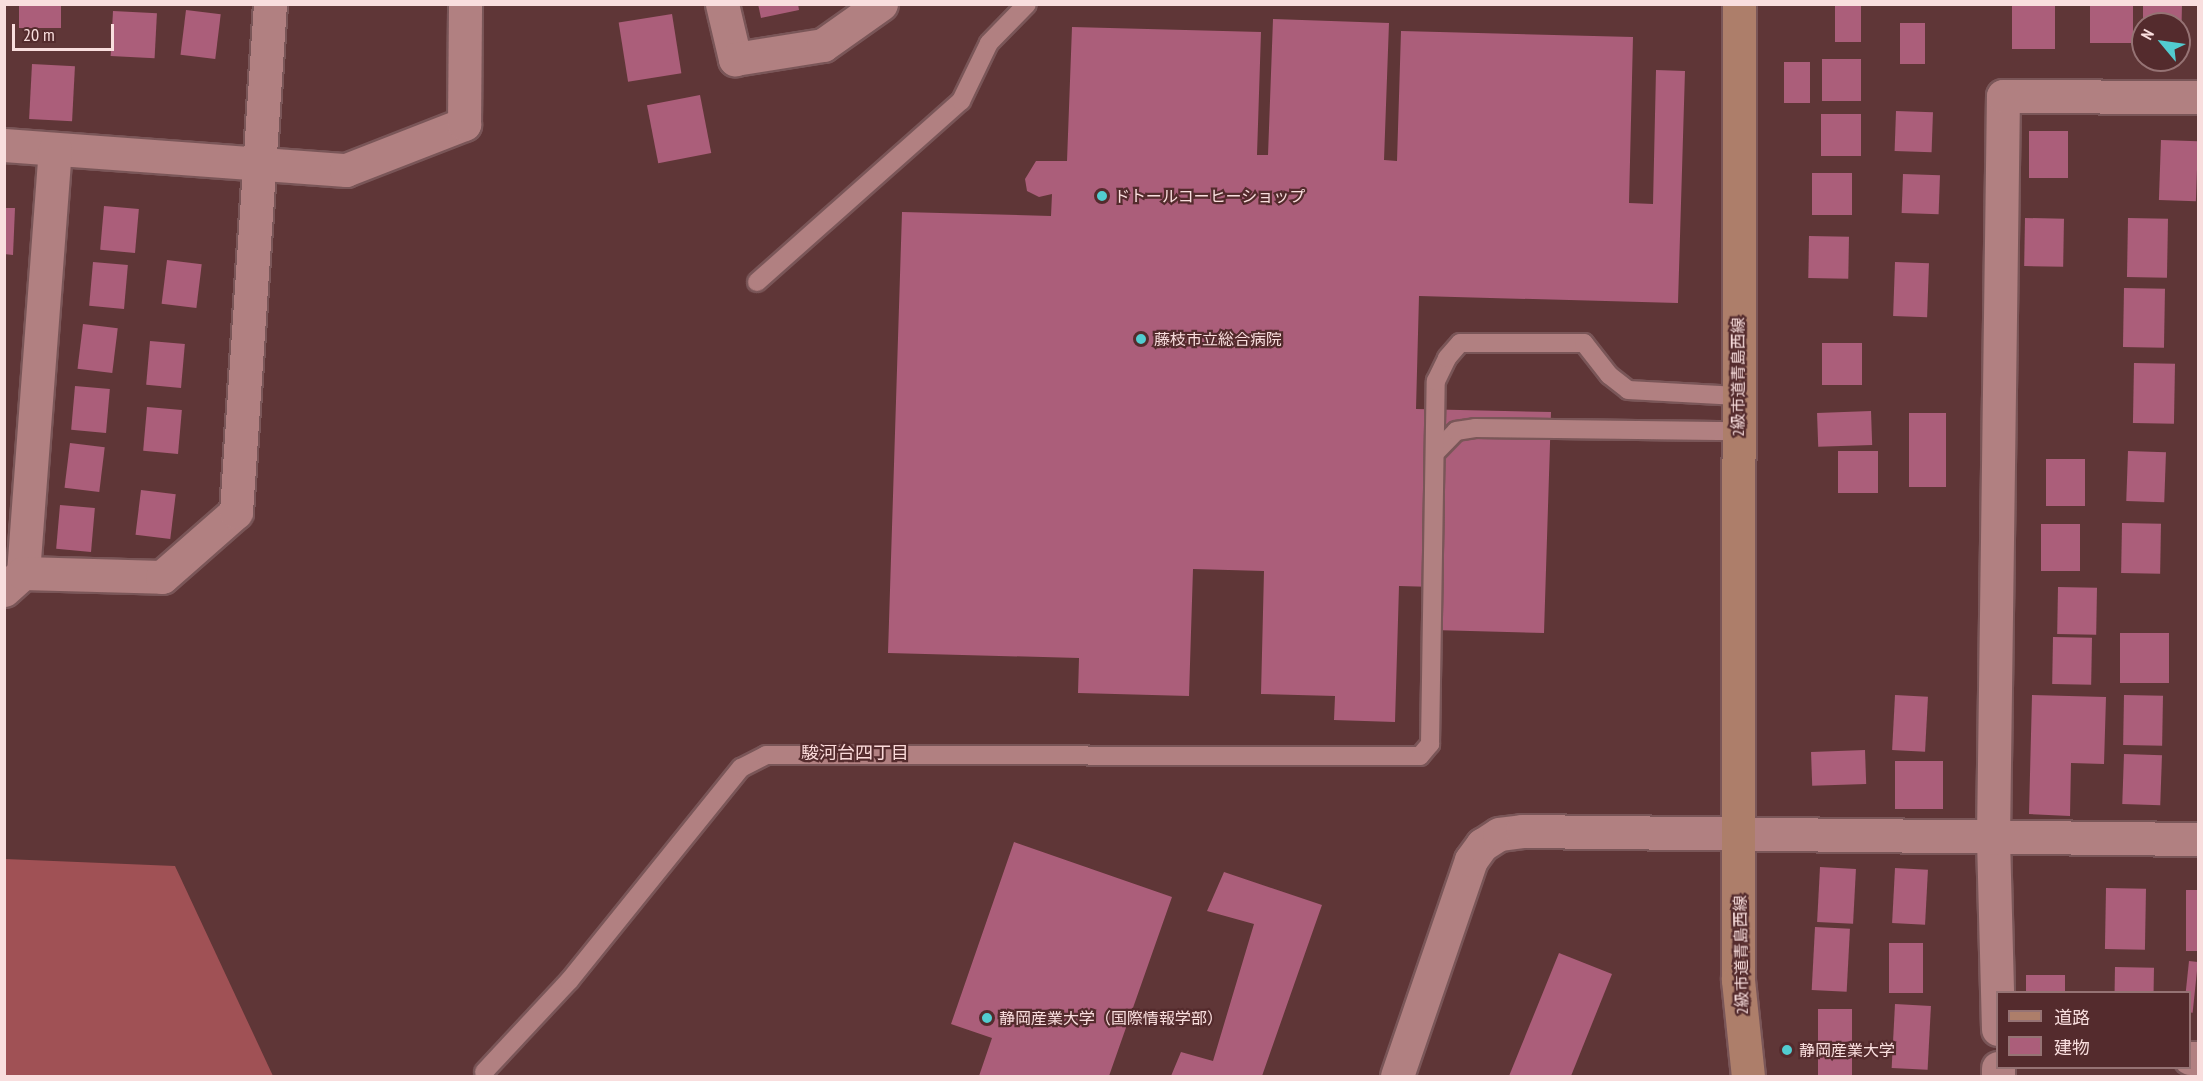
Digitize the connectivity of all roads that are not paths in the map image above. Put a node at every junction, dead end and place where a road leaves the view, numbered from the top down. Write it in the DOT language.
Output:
graph roads {
  1 [pos="270,4"];
  2 [pos="465,4"];
  3 [pos="722,4"];
  4 [pos="881,4"];
  5 [pos="1027,4"];
  6 [pos="1739,4"];
  7 [pos="2199,97"];
  8 [pos="4,145"];
  9 [pos="55,149"];
  10 [pos="259,164"];
  11 [pos="757,282"];
  12 [pos="1738,396"];
  13 [pos="1738,431"];
  14 [pos="1435,453"];
  15 [pos="14,582"];
  16 [pos="1740,833"];
  17 [pos="1993,838"];
  18 [pos="2199,839"];
  19 [pos="1997,991"];
  20 [pos="484,1072"];
  21 [pos="1397,1077"];
  22 [pos="1748,1077"];
  1 -- 10 [label="street"];
  2 -- 10 [label="street"];
  3 -- 4 [label="street"];
  5 -- 11 [label="lane"];
  6 -- 12 [label="street, 2級市道青島西線"];
  7 -- 17 [label="street"];
  8 -- 9 [label="street"];
  9 -- 10 [label="street"];
  9 -- 15 [label="street"];
  10 -- 15 [label="street"];
  12 -- 13 [label="street, 2級市道青島西線"];
  12 -- 14 [label="lane"];
  13 -- 14 [label="lane"];
  13 -- 16 [label="street, 2級市道青島西線"];
  14 -- 20 [label="lane"];
  16 -- 17 [label="street"];
  16 -- 21 [label="street"];
  16 -- 22 [label="street, 2級市道青島西線"];
  17 -- 18 [label="street"];
  17 -- 19 [label="street"];
}
